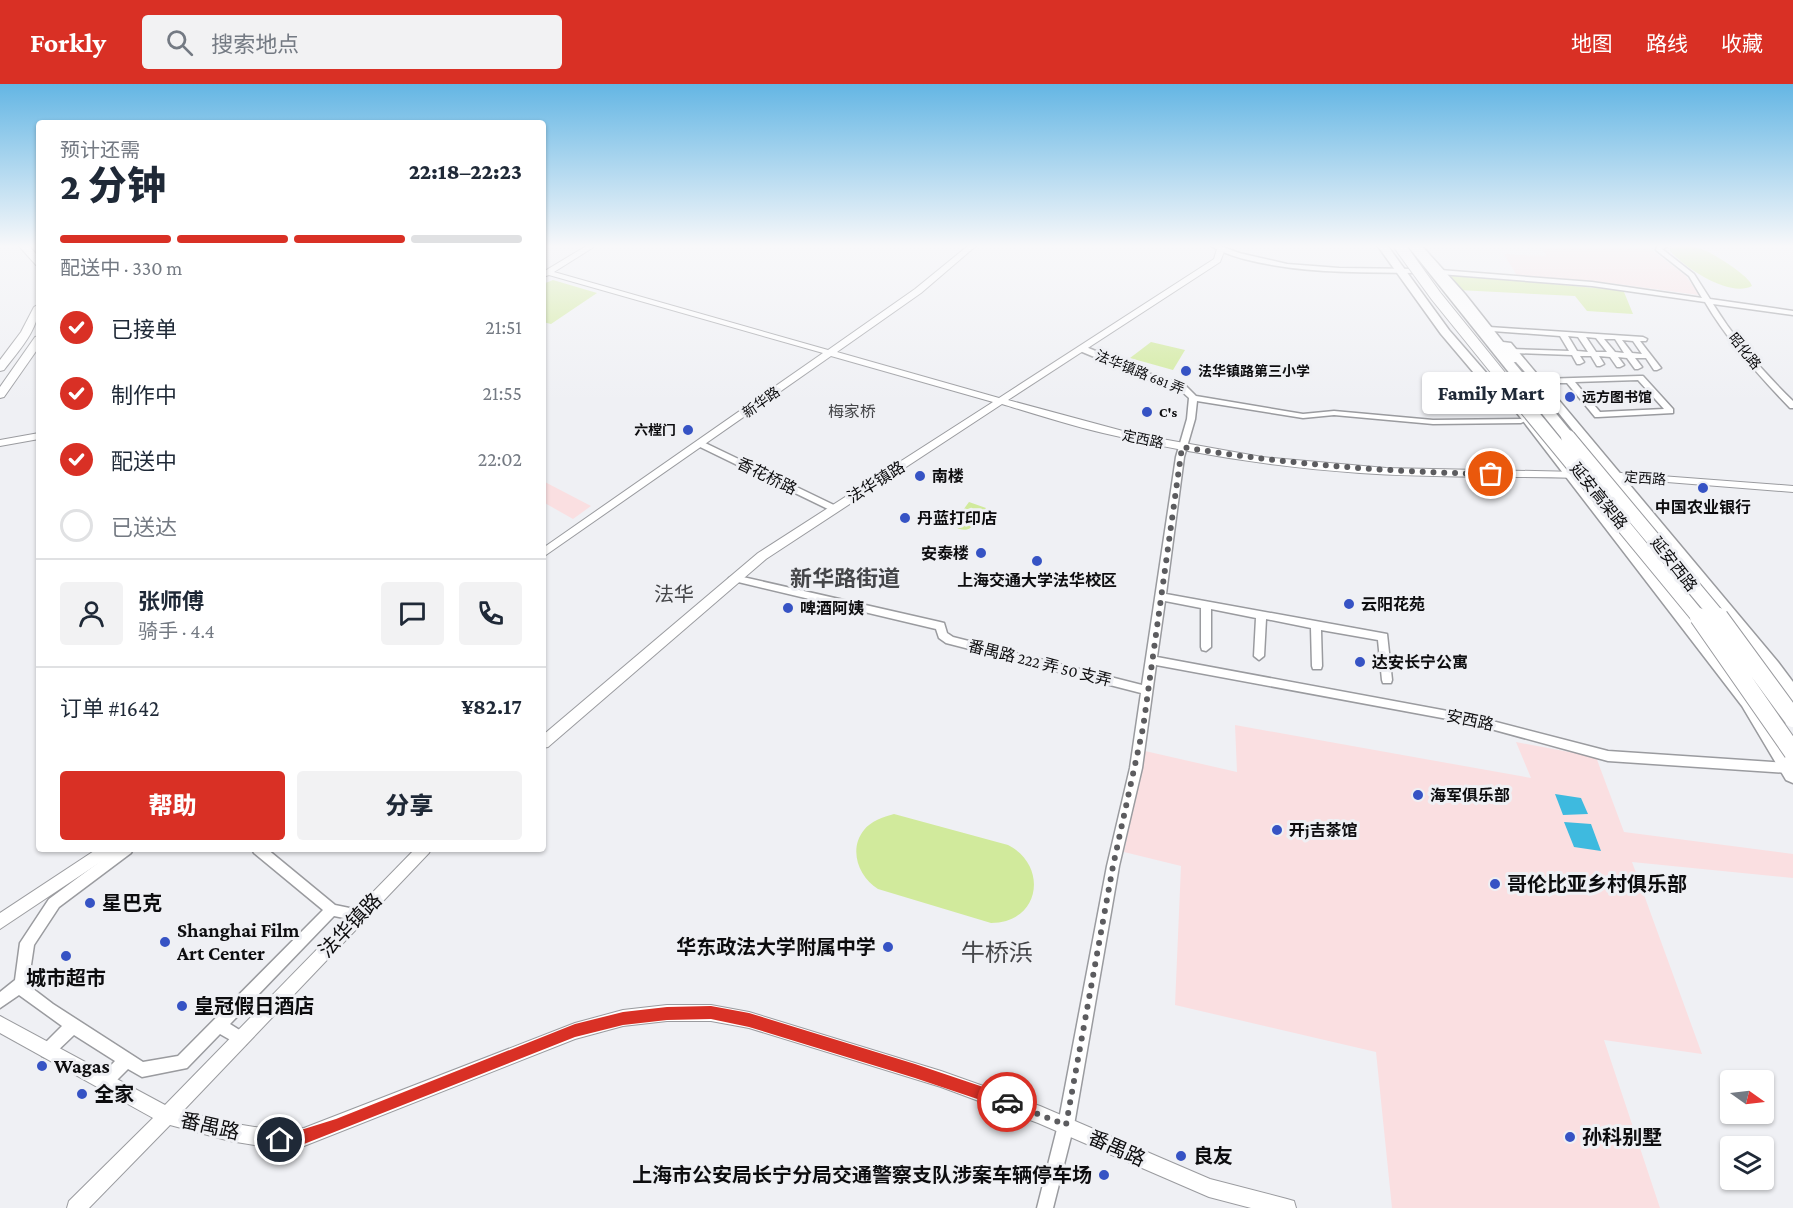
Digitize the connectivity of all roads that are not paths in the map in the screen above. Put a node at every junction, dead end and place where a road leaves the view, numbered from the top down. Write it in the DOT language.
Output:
graph roads {
  1 [pos="630,297"];
  2 [pos="909,297"];
  3 [pos="1161,297"];
  4 [pos="1420,297"];
  5 [pos="1428,297"];
  6 [pos="1437,297"];
  7 [pos="1437,297"];
  8 [pos="1456,297"];
  9 [pos="1462,297"];
  10 [pos="1462,297"];
  11 [pos="1462,297"];
  12 [pos="1684,297"];
  13 [pos="1706,297"];
  14 [pos="1708,301"];
  15 [pos="36,313"];
  16 [pos="1793,313"];
  17 [pos="1492,329"];
  18 [pos="1545,334"];
  19 [pos="1564,336"];
  20 [pos="1582,338"];
  21 [pos="1600,338"];
  22 [pos="1618,339"];
  23 [pos="36,343"];
  24 [pos="1083,349"];
  25 [pos="1556,352"];
  26 [pos="1574,352"];
  27 [pos="1513,353"];
  28 [pos="1593,353"];
  29 [pos="831,354"];
  30 [pos="1612,354"];
  31 [pos="1630,355"];
  32 [pos="1648,356"];
  33 [pos="1560,360"];
  34 [pos="1580,362"];
  35 [pos="1600,364"];
  36 [pos="1620,365"];
  37 [pos="1638,367"];
  38 [pos="0,368"];
  39 [pos="1657,368"];
  40 [pos="1569,380"];
  41 [pos="1540,381"];
  42 [pos="0,395"];
  43 [pos="1193,398"];
  44 [pos="1003,402"];
  45 [pos="1793,406"];
  46 [pos="1526,418"];
  47 [pos="1539,436"];
  48 [pos="36,437"];
  49 [pos="0,443"];
  50 [pos="701,444"];
  51 [pos="1182,447"];
  52 [pos="1569,474"];
  53 [pos="1609,475"];
  54 [pos="1793,489"];
  55 [pos="833,508"];
  56 [pos="1639,523"];
  57 [pos="546,551"];
  58 [pos="734,578"];
  59 [pos="1702,578"];
  60 [pos="1161,597"];
  61 [pos="1206,605"];
  62 [pos="1710,610"];
  63 [pos="1261,615"];
  64 [pos="1316,625"];
  65 [pos="1206,647"];
  66 [pos="1259,656"];
  67 [pos="1152,660"];
  68 [pos="1317,666"];
  69 [pos="1387,680"];
  70 [pos="1148,691"];
  71 [pos="1793,695"];
  72 [pos="1792,717"];
  73 [pos="546,740"];
  74 [pos="1792,765"];
  75 [pos="105,852"];
  76 [pos="123,852"];
  77 [pos="262,852"];
  78 [pos="420,852"];
  79 [pos="332,910"];
  80 [pos="359,915"];
  81 [pos="0,922"];
  82 [pos="22,983"];
  83 [pos="0,1001"];
  84 [pos="0,1024"];
  85 [pos="219,1025"];
  86 [pos="73,1026"];
  87 [pos="241,1039"];
  88 [pos="47,1051"];
  89 [pos="127,1060"];
  90 [pos="104,1083"];
  91 [pos="167,1116"];
  92 [pos="1066,1125"];
  93 [pos="76,1208"];
  94 [pos="1045,1208"];
  95 [pos="1287,1208"];
  1 -- 29 [label="street, 定西路"];
  2 -- 29 [label="street, 新华路"];
  3 -- 24 [label="street, 法华镇路"];
  4 -- 46 [label="main road, 延安西路"];
  5 -- 46 [label="main road, bridge"];
  6 -- 46 [label="main road, 延安高架路, bridge"];
  7 -- 47 [label="main road, 延安西路"];
  8 -- 56 [label="main road, 延安高架路, bridge"];
  9 -- 17 [label="main road"];
  10 -- 27 [label="main road"];
  11 -- 53 [label="main road, 延安西路"];
  12 -- 14 [label="street"];
  13 -- 14 [label="street, 昭化路"];
  14 -- 16 [label="street"];
  14 -- 45 [label="street, 昭化路"];
  15 -- 38 [label="main road"];
  17 -- 27 [label="main road"];
  17 -- 32 [label="street"];
  18 -- 25 [label="street"];
  19 -- 26 [label="street"];
  20 -- 28 [label="street"];
  21 -- 30 [label="street"];
  22 -- 31 [label="street"];
  23 -- 42 [label="main road"];
  24 -- 43 [label="street, 法华镇路 681 弄"];
  24 -- 44 [label="street, 法华镇路"];
  25 -- 26 [label="street"];
  25 -- 27 [label="street"];
  25 -- 33 [label="street"];
  26 -- 28 [label="street"];
  26 -- 34 [label="street"];
  27 -- 41 [label="main road"];
  27 -- 56 [label="main road, bridge"];
  28 -- 30 [label="street"];
  28 -- 35 [label="street"];
  29 -- 44 [label="street, 定西路"];
  29 -- 50 [label="street, 新华路"];
  30 -- 31 [label="street"];
  30 -- 36 [label="street"];
  31 -- 32 [label="street"];
  31 -- 37 [label="street"];
  32 -- 39 [label="street"];
  40 -- 40 [label="street"];
  40 -- 41 [label="street"];
  41 -- 53 [label="main road"];
  43 -- 46 [label="street"];
  43 -- 51 [label="street"];
  44 -- 51 [label="street, 定西路"];
  44 -- 55 [label="street, 法华镇路"];
  46 -- 47 [label="main road, 延安西路"];
  46 -- 74 [label="main road, 延安高架路, bridge"];
  47 -- 52 [label="main road, 延安西路"];
  48 -- 49 [label="street"];
  50 -- 55 [label="street, 香花桥路"];
  50 -- 57 [label="street, 新华路"];
  51 -- 52 [label="street, 定西路"];
  51 -- 60 [label="street"];
  52 -- 53 [label="street, 定西路"];
  52 -- 74 [label="main road, 延安西路"];
  53 -- 54 [label="street, 定西路"];
  53 -- 59 [label="main road"];
  53 -- 62 [label="main road, 延安西路"];
  55 -- 58 [label="street, 法华镇路"];
  56 -- 72 [label="main road, 延安高架路, bridge"];
  58 -- 70 [label="street, 番禺路 222 弄 50 支弄"];
  58 -- 73 [label="street, 法华镇路"];
  59 -- 62 [label="main road"];
  59 -- 71 [label="main road"];
  60 -- 61 [label="street"];
  60 -- 67 [label="street"];
  61 -- 63 [label="street"];
  61 -- 65 [label="street"];
  62 -- 72 [label="main road, 延安西路"];
  63 -- 64 [label="street"];
  63 -- 66 [label="street"];
  64 -- 68 [label="street"];
  64 -- 69 [label="street"];
  67 -- 70 [label="street"];
  67 -- 74 [label="street, 安西路"];
  70 -- 92 [label="street"];
  75 -- 81 [label="street"];
  76 -- 82 [label="street"];
  77 -- 79 [label="street"];
  78 -- 80 [label="street, 法华镇路"];
  79 -- 80 [label="street"];
  79 -- 85 [label="street"];
  80 -- 87 [label="street, 法华镇路"];
  82 -- 83 [label="street"];
  82 -- 86 [label="street"];
  84 -- 88 [label="street, 番禺路"];
  85 -- 87 [label="street"];
  85 -- 89 [label="street"];
  86 -- 88 [label="street"];
  86 -- 89 [label="street"];
  87 -- 91 [label="street, 法华镇路"];
  88 -- 90 [label="street, 番禺路"];
  89 -- 90 [label="street"];
  90 -- 91 [label="street, 番禺路"];
  91 -- 92 [label="street, 番禺路"];
  91 -- 93 [label="street, 法华镇路"];
  92 -- 94 [label="street"];
  92 -- 95 [label="street, 番禺路"];
}
